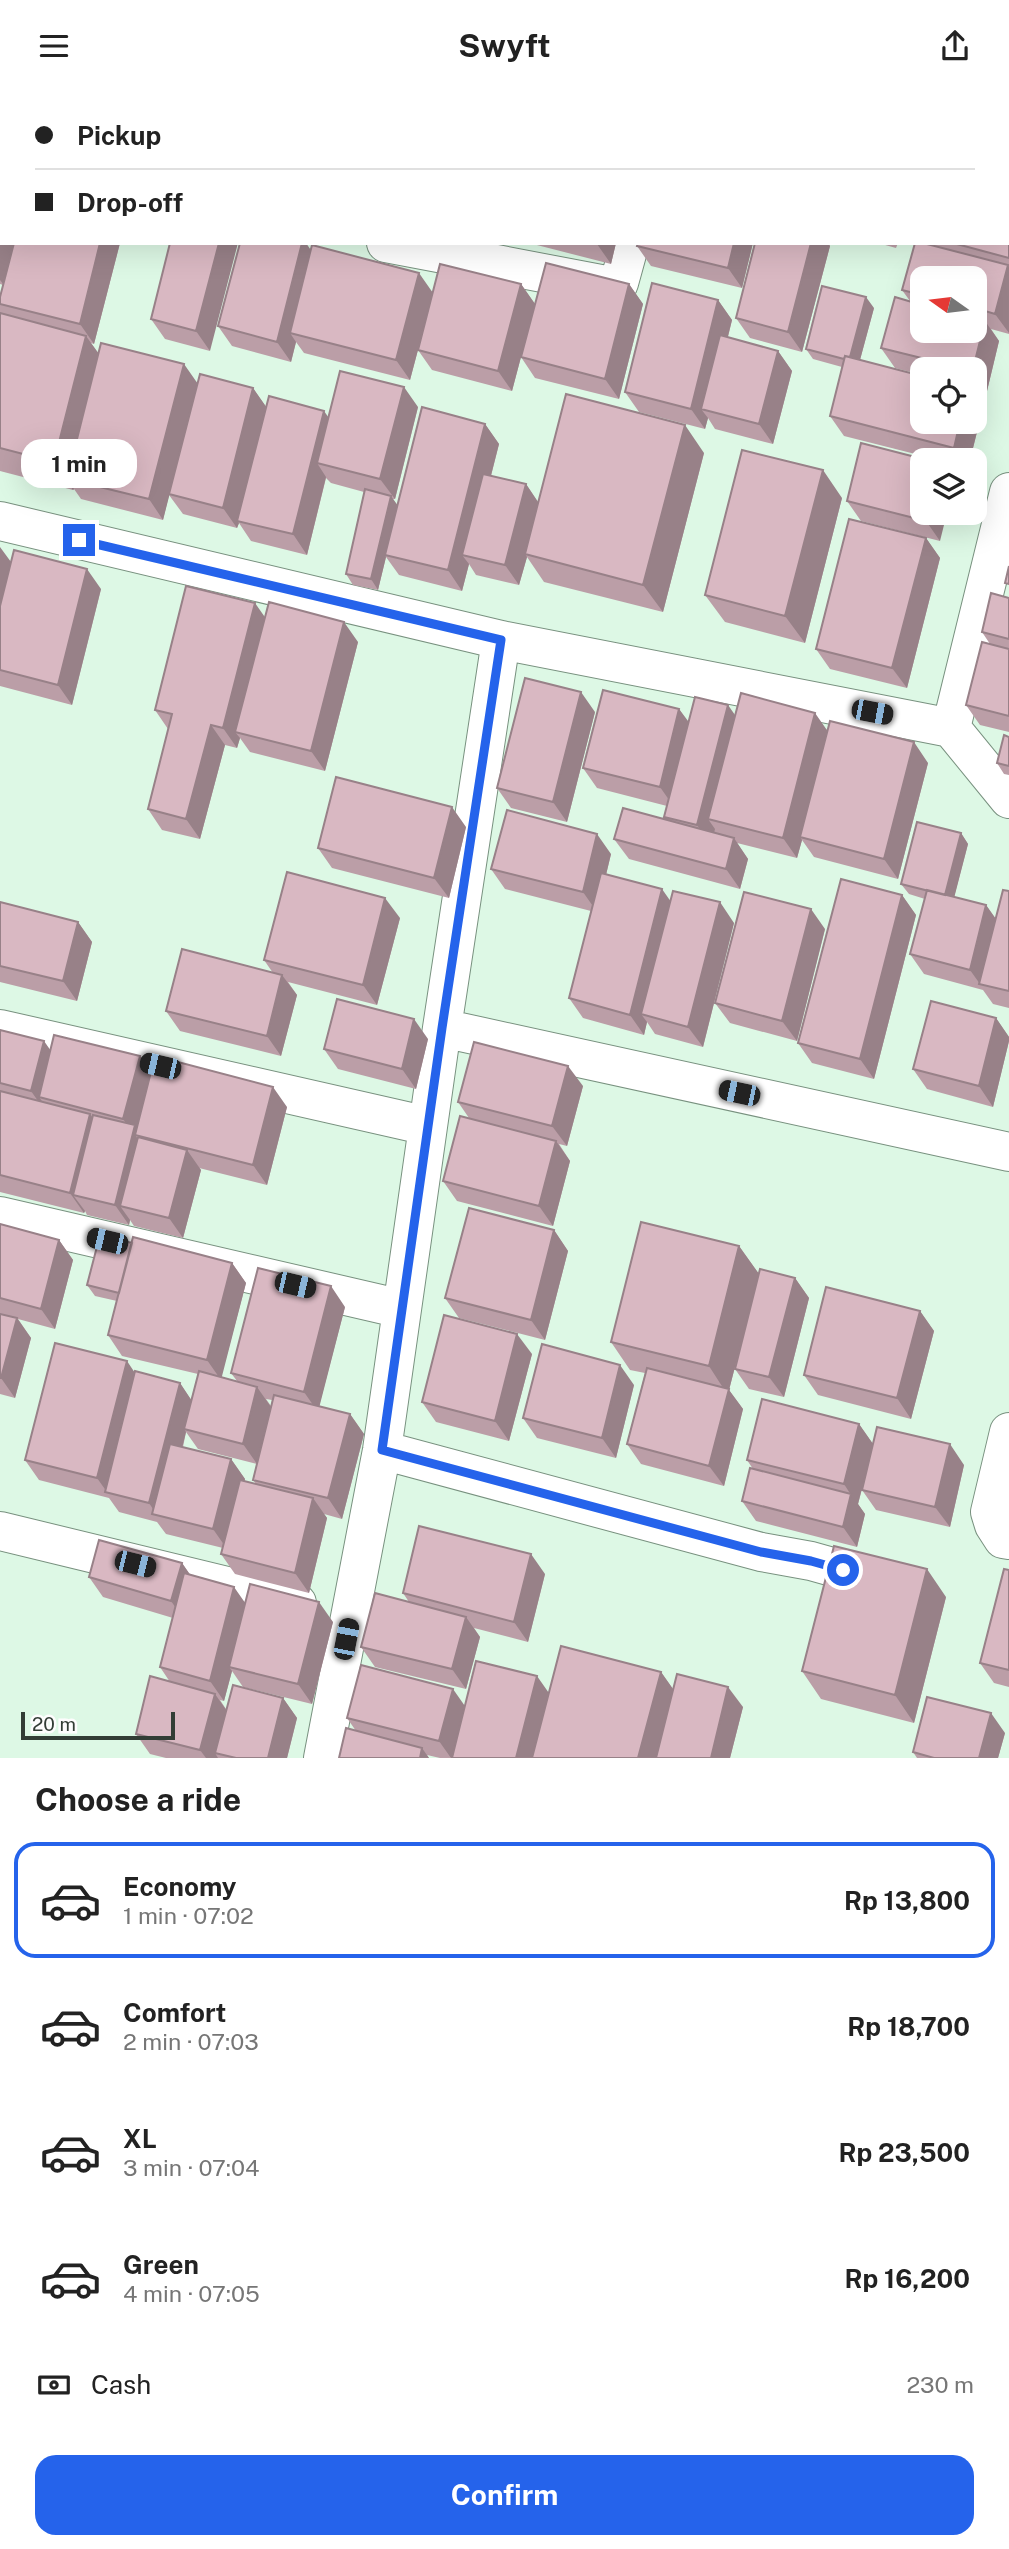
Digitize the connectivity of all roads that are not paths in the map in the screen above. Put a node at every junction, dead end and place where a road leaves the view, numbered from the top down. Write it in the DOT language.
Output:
graph roads {
  1 [pos="396,245"];
  2 [pos="630,245"];
  3 [pos="1009,492"];
  4 [pos="0,521"];
  5 [pos="501,640"];
  6 [pos="951,728"];
  7 [pos="1009,799"];
  8 [pos="442,1028"];
  9 [pos="0,1029"];
  10 [pos="428,1126"];
  11 [pos="1009,1152"];
  12 [pos="0,1216"];
  13 [pos="402,1309"];
  14 [pos="1009,1432"];
  15 [pos="382,1450"];
  16 [pos="999,1526"];
  17 [pos="0,1531"];
  18 [pos="843,1570"];
  19 [pos="351,1615"];
  20 [pos="323,1758"];
  1 -- 2 [label="street"];
  3 -- 6 [label="street"];
  4 -- 5 [label="street"];
  5 -- 6 [label="street"];
  5 -- 8 [label="street"];
  6 -- 7 [label="street"];
  8 -- 10 [label="street"];
  8 -- 11 [label="street"];
  9 -- 10 [label="street"];
  10 -- 13 [label="street"];
  12 -- 13 [label="street"];
  13 -- 15 [label="street"];
  14 -- 16 [label="street"];
  15 -- 18 [label="street"];
  15 -- 19 [label="street"];
  17 -- 19 [label="street"];
  19 -- 20 [label="street"];
}
